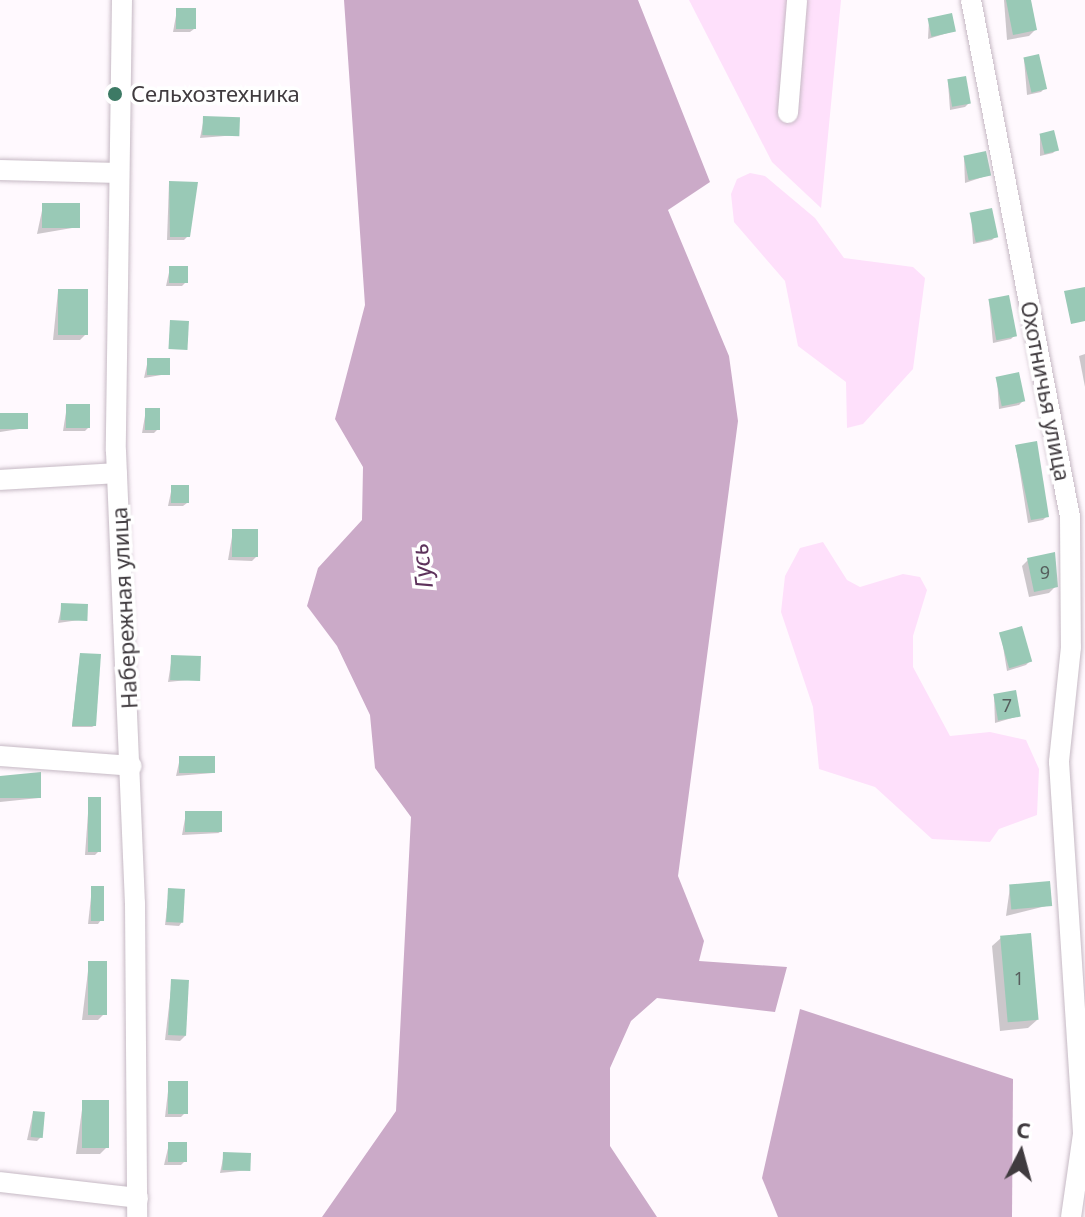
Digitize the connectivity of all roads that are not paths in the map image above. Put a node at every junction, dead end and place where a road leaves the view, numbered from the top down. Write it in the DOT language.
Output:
graph roads {
  1 [pos="122,0"];
  2 [pos="797,0"];
  3 [pos="971,0"];
  4 [pos="788,113"];
  5 [pos="0,170"];
  6 [pos="119,173"];
  7 [pos="117,473"];
  8 [pos="0,480"];
  9 [pos="0,756"];
  10 [pos="132,766"];
  11 [pos="0,1182"];
  12 [pos="138,1208"];
  13 [pos="1071,1217"];
  1 -- 6 [label="street, Набережная улица"];
  2 -- 4 [label="street"];
  3 -- 13 [label="street, Охотничья улица"];
  5 -- 6 [label="street"];
  6 -- 7 [label="street, Набережная улица"];
  7 -- 8 [label="street"];
  7 -- 10 [label="street, Набережная улица"];
  9 -- 10 [label="street"];
  10 -- 12 [label="street, Набережная улица"];
  11 -- 12 [label="street"];
}
